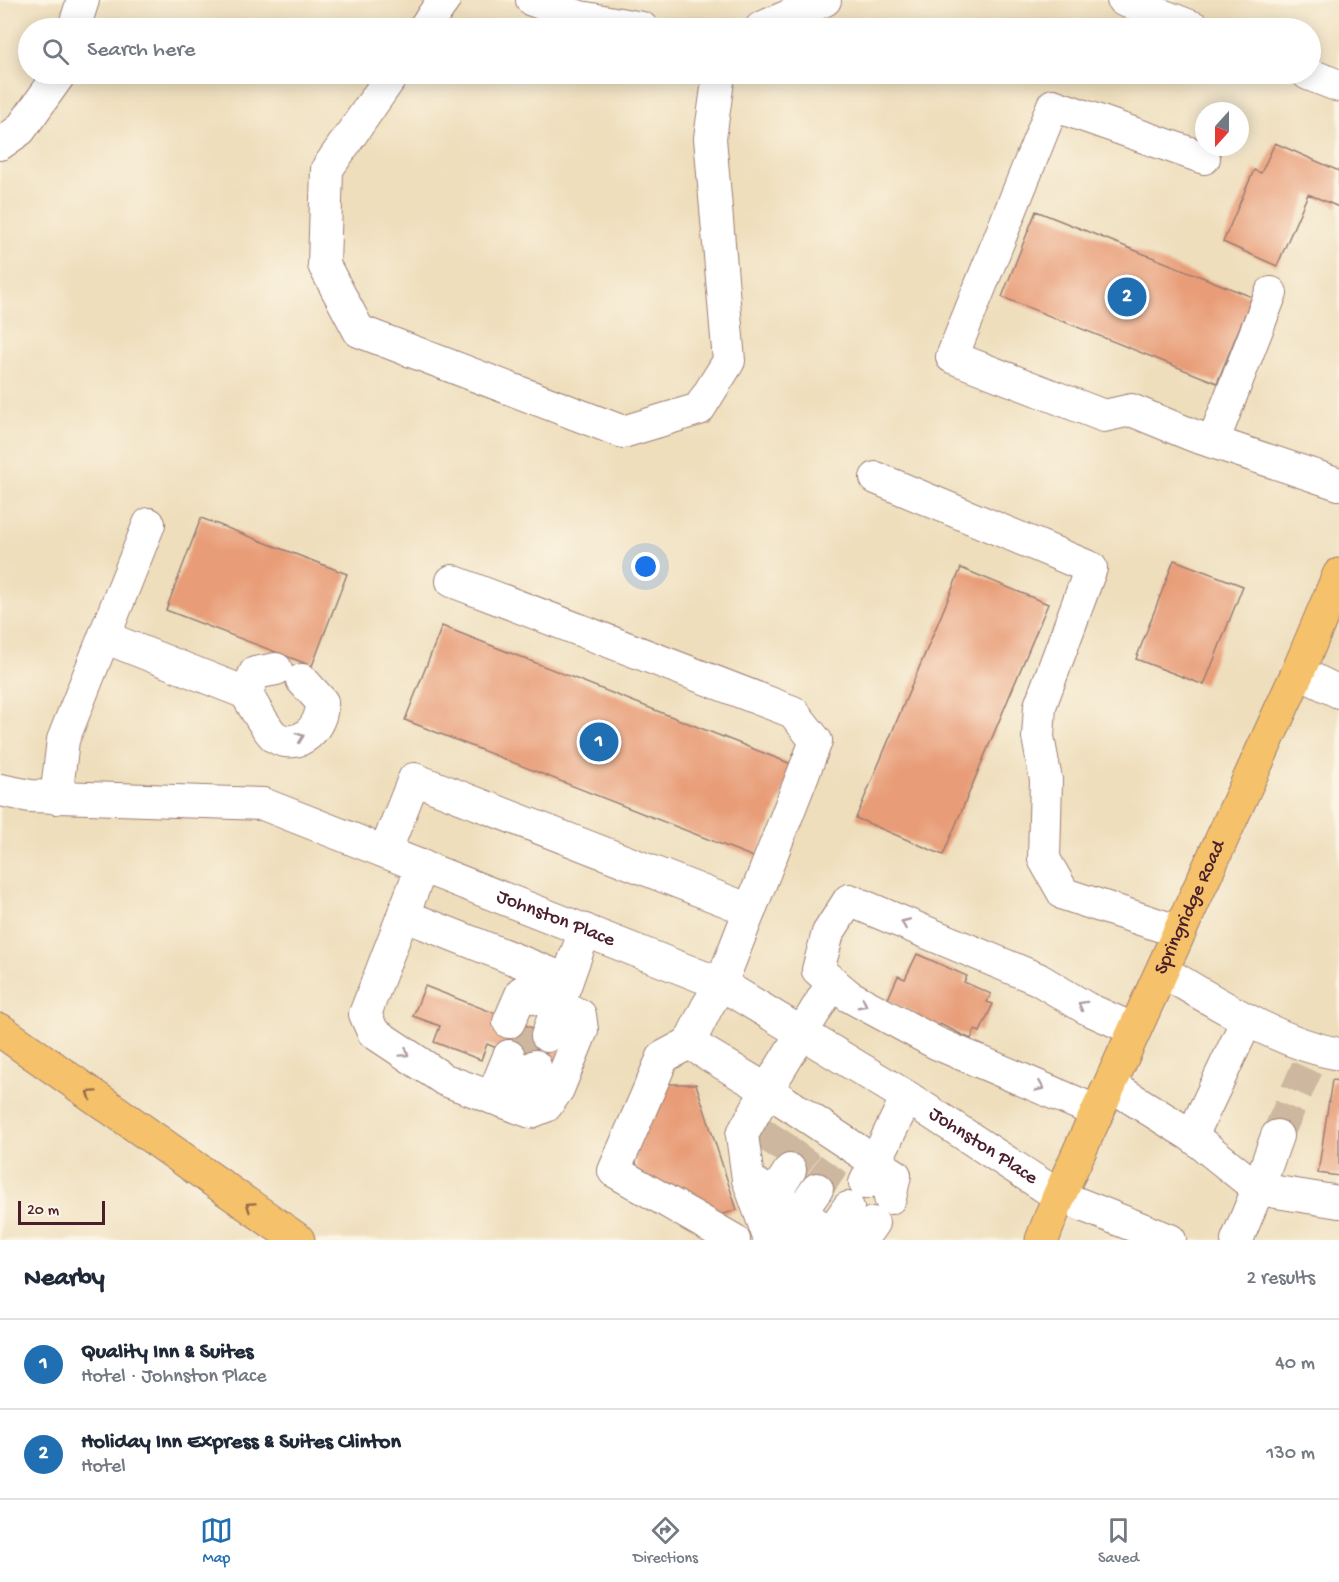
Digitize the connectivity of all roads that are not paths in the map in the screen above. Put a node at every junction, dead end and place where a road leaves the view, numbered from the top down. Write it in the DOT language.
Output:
graph roads {
  1 [pos="83,0"];
  2 [pos="444,0"];
  3 [pos="532,0"];
  4 [pos="825,0"];
  5 [pos="1123,0"];
  6 [pos="77,18"];
  7 [pos="431,18"];
  8 [pos="586,18"];
  9 [pos="784,18"];
  10 [pos="1169,18"];
  11 [pos="1321,79"];
  12 [pos="53,84"];
  13 [pos="386,84"];
  14 [pos="718,84"];
  15 [pos="1339,86"];
  16 [pos="0,144"];
  17 [pos="1204,158"];
  18 [pos="1271,293"];
  19 [pos="1213,442"];
  20 [pos="876,478"];
  21 [pos="1339,484"];
  22 [pos="149,524"];
  23 [pos="1339,575"];
  24 [pos="452,581"];
  25 [pos="104,637"];
  26 [pos="1298,672"];
  27 [pos="1339,692"];
  28 [pos="246,693"];
  29 [pos="0,790"];
  30 [pos="56,798"];
  31 [pos="386,852"];
  32 [pos="422,866"];
  33 [pos="750,910"];
  34 [pos="403,915"];
  35 [pos="585,930"];
  36 [pos="1180,932"];
  37 [pos="1162,971"];
  38 [pos="833,982"];
  39 [pos="721,984"];
  40 [pos="556,999"];
  41 [pos="1247,1020"];
  42 [pos="0,1030"];
  43 [pos="1135,1030"];
  44 [pos="802,1033"];
  45 [pos="688,1043"];
  46 [pos="1325,1052"];
  47 [pos="767,1090"];
  48 [pos="907,1098"];
  49 [pos="1104,1098"];
  50 [pos="506,1102"];
  51 [pos="1192,1136"];
  52 [pos="1277,1137"];
  53 [pos="785,1151"];
  54 [pos="1258,1189"];
  55 [pos="817,1190"];
  56 [pos="1059,1196"];
  57 [pos="1339,1202"];
  58 [pos="856,1214"];
  59 [pos="298,1240"];
  60 [pos="734,1240"];
  61 [pos="770,1240"];
  62 [pos="776,1240"];
  63 [pos="1042,1240"];
  64 [pos="1170,1240"];
  65 [pos="1237,1240"];
  1 -- 6 [label="street"];
  2 -- 7 [label="street"];
  3 -- 8 [label="street"];
  4 -- 9 [label="street"];
  5 -- 10 [label="street"];
  11 -- 15 [label="street"];
  12 -- 16 [label="street"];
  13 -- 14 [label="street"];
  17 -- 19 [label="street"];
  18 -- 19 [label="street"];
  19 -- 21 [label="street"];
  20 -- 36 [label="street"];
  22 -- 25 [label="street"];
  23 -- 26 [label="main road, Springridge Road"];
  24 -- 33 [label="street"];
  25 -- 28 [label="street"];
  25 -- 30 [label="street"];
  26 -- 27 [label="street"];
  26 -- 36 [label="main road, Springridge Road"];
  28 -- 28 [label="street, one-way"];
  29 -- 30 [label="street, Johnston Place"];
  30 -- 31 [label="street, Johnston Place"];
  31 -- 32 [label="street, Johnston Place"];
  31 -- 33 [label="street"];
  32 -- 34 [label="street"];
  32 -- 35 [label="street, Johnston Place"];
  33 -- 39 [label="street"];
  34 -- 40 [label="street"];
  34 -- 50 [label="street, one-way"];
  35 -- 39 [label="street, Johnston Place"];
  35 -- 40 [label="street"];
  36 -- 37 [label="main road, Springridge Road"];
  37 -- 41 [label="street"];
  37 -- 43 [label="main road, Springridge Road"];
  43 -- 38 [label="street, one-way"];
  38 -- 44 [label="street"];
  38 -- 49 [label="street, one-way"];
  39 -- 44 [label="street, Johnston Place"];
  39 -- 45 [label="street"];
  40 -- 40 [label="street"];
  40 -- 50 [label="street"];
  41 -- 46 [label="street"];
  41 -- 51 [label="street"];
  59 -- 42 [label="main road, one-way"];
  43 -- 49 [label="main road, Springridge Road"];
  44 -- 47 [label="street"];
  44 -- 48 [label="street, Johnston Place"];
  45 -- 47 [label="street"];
  45 -- 60 [label="street"];
  47 -- 53 [label="street"];
  47 -- 53 [label="street"];
  48 -- 56 [label="street, Johnston Place"];
  48 -- 58 [label="street"];
  49 -- 51 [label="street"];
  49 -- 56 [label="main road, Springridge Road"];
  50 -- 50 [label="street"];
  51 -- 54 [label="street"];
  52 -- 54 [label="street"];
  53 -- 55 [label="street"];
  53 -- 55 [label="street"];
  53 -- 61 [label="street"];
  53 -- 62 [label="street"];
  54 -- 57 [label="street"];
  54 -- 65 [label="street"];
  55 -- 58 [label="street"];
  55 -- 58 [label="street"];
  56 -- 63 [label="main road, Springridge Road"];
  56 -- 64 [label="street, Johnston Place"];
}
